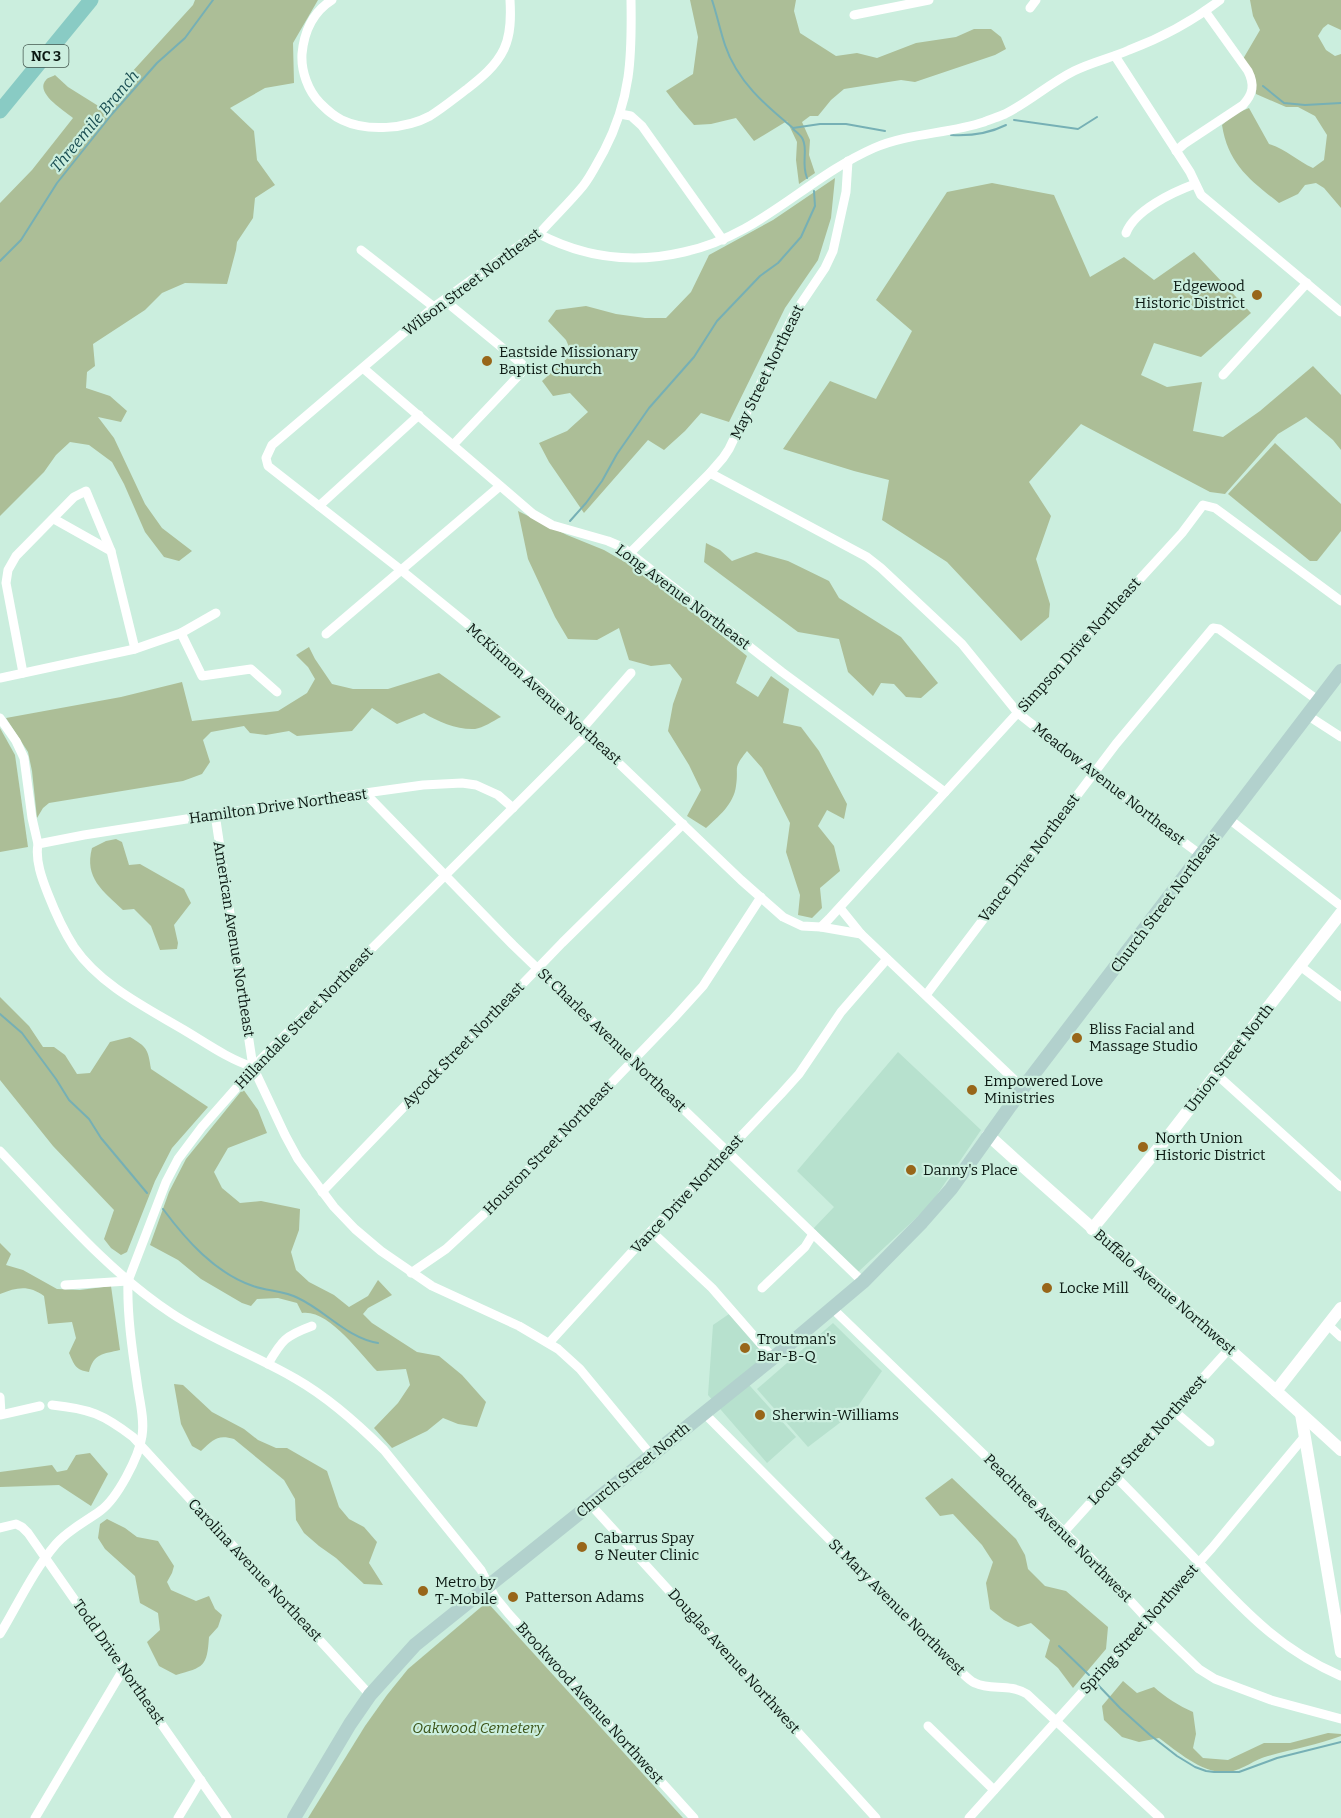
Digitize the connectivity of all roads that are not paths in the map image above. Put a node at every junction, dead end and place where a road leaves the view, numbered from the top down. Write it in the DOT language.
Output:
graph roads {
  1 [pos="91,0"];
  2 [pos="332,0"];
  3 [pos="510,0"];
  4 [pos="631,0"];
  5 [pos="930,0"];
  6 [pos="1220,0"];
  7 [pos="1205,11"];
  8 [pos="854,15"];
  9 [pos="1114,56"];
  10 [pos="0,111"];
  11 [pos="620,114"];
  12 [pos="1176,152"];
  13 [pos="848,161"];
  14 [pos="1195,184"];
  15 [pos="1126,233"];
  16 [pos="539,234"];
  17 [pos="723,240"];
  18 [pos="361,250"];
  19 [pos="1306,283"];
  20 [pos="444,300"];
  21 [pos="435,307"];
  22 [pos="1341,312"];
  23 [pos="363,368"];
  24 [pos="1223,375"];
  25 [pos="419,415"];
  26 [pos="453,445"];
  27 [pos="266,458"];
  28 [pos="710,473"];
  29 [pos="500,486"];
  30 [pos="319,506"];
  31 [pos="54,519"];
  32 [pos="111,551"];
  33 [pos="630,553"];
  34 [pos="401,570"];
  35 [pos="1341,601"];
  36 [pos="216,613"];
  37 [pos="181,633"];
  38 [pos="326,634"];
  39 [pos="135,649"];
  40 [pos="1341,671"];
  41 [pos="23,673"];
  42 [pos="631,673"];
  43 [pos="0,678"];
  44 [pos="277,692"];
  45 [pos="1319,701"];
  46 [pos="1018,713"];
  47 [pos="1307,715"];
  48 [pos="0,718"];
  49 [pos="586,730"];
  50 [pos="1341,737"];
  51 [pos="1094,773"];
  52 [pos="945,792"];
  53 [pos="365,793"];
  54 [pos="513,808"];
  55 [pos="215,814"];
  56 [pos="1228,819"];
  57 [pos="683,824"];
  58 [pos="38,844"];
  59 [pos="1201,855"];
  60 [pos="445,875"];
  61 [pos="761,897"];
  62 [pos="1341,906"];
  63 [pos="840,908"];
  64 [pos="1341,913"];
  65 [pos="821,927"];
  66 [pos="861,934"];
  67 [pos="887,958"];
  68 [pos="1300,966"];
  69 [pos="538,968"];
  70 [pos="926,995"];
  71 [pos="1341,997"];
  72 [pos="633,1060"];
  73 [pos="253,1067"];
  74 [pos="1216,1074"];
  75 [pos="1023,1088"];
  76 [pos="988,1135"];
  77 [pos="0,1151"];
  78 [pos="727,1151"];
  79 [pos="1341,1187"];
  80 [pos="322,1192"];
  81 [pos="1092,1229"];
  82 [pos="651,1231"];
  83 [pos="813,1234"];
  84 [pos="411,1273"];
  85 [pos="128,1281"];
  86 [pos="863,1282"];
  87 [pos="65,1285"];
  88 [pos="762,1288"];
  89 [pos="832,1308"];
  90 [pos="1341,1308"];
  91 [pos="1328,1325"];
  92 [pos="312,1326"];
  93 [pos="1341,1337"];
  94 [pos="549,1343"];
  95 [pos="1229,1348"];
  96 [pos="773,1358"];
  97 [pos="268,1364"];
  98 [pos="1276,1391"];
  99 [pos="0,1397"];
  100 [pos="52,1405"];
  101 [pos="40,1406"];
  102 [pos="1174,1411"];
  103 [pos="704,1413"];
  104 [pos="1301,1414"];
  105 [pos="1,1415"];
  106 [pos="1305,1436"];
  107 [pos="1210,1442"];
  108 [pos="140,1445"];
  109 [pos="1341,1449"];
  110 [pos="651,1455"];
  111 [pos="1115,1476"];
  112 [pos="591,1505"];
  113 [pos="0,1528"];
  114 [pos="1064,1532"];
  115 [pos="45,1557"];
  116 [pos="1198,1563"];
  117 [pos="489,1586"];
  118 [pos="1148,1620"];
  119 [pos="0,1634"];
  120 [pos="1340,1644"];
  121 [pos="124,1668"];
  122 [pos="1341,1676"];
  123 [pos="370,1695"];
  124 [pos="1341,1719"];
  125 [pos="1057,1721"];
  126 [pos="928,1726"];
  127 [pos="201,1780"];
  128 [pos="994,1790"];
  129 [pos="35,1818"];
  130 [pos="178,1818"];
  131 [pos="227,1818"];
  132 [pos="294,1818"];
  133 [pos="694,1818"];
  134 [pos="876,1818"];
  135 [pos="969,1818"];
  136 [pos="1160,1818"];
  1 -- 10 [label="main road, NC 3"];
  2 -- 3 [label="street"];
  4 -- 11 [label="street, Wilson Street Northeast"];
  5 -- 8 [label="street"];
  6 -- 7 [label="street"];
  7 -- 9 [label="street"];
  7 -- 12 [label="street"];
  9 -- 12 [label="street"];
  9 -- 13 [label="street"];
  11 -- 16 [label="street, Wilson Street Northeast"];
  11 -- 17 [label="street"];
  12 -- 14 [label="street"];
  13 -- 17 [label="street"];
  13 -- 28 [label="street, May Street Northeast"];
  14 -- 15 [label="street"];
  14 -- 19 [label="street"];
  16 -- 17 [label="street"];
  16 -- 20 [label="street, Wilson Street Northeast"];
  18 -- 21 [label="street"];
  19 -- 22 [label="street"];
  19 -- 24 [label="street"];
  20 -- 21 [label="street, Wilson Street Northeast"];
  20 -- 26 [label="street"];
  21 -- 23 [label="street, Wilson Street Northeast"];
  23 -- 25 [label="street, Long Avenue Northeast"];
  23 -- 27 [label="street, Wilson Street Northeast"];
  25 -- 26 [label="street, Long Avenue Northeast"];
  25 -- 30 [label="street"];
  26 -- 29 [label="street, Long Avenue Northeast"];
  27 -- 30 [label="street, McKinnon Avenue Northeast"];
  28 -- 33 [label="street, May Street Northeast"];
  28 -- 46 [label="street, Meadow Avenue Northeast"];
  29 -- 33 [label="street, Long Avenue Northeast"];
  29 -- 34 [label="street"];
  30 -- 34 [label="street, McKinnon Avenue Northeast"];
  31 -- 32 [label="street"];
  31 -- 32 [label="street"];
  31 -- 41 [label="street"];
  32 -- 39 [label="street"];
  33 -- 52 [label="street, Long Avenue Northeast"];
  34 -- 38 [label="street"];
  34 -- 49 [label="street, McKinnon Avenue Northeast"];
  35 -- 46 [label="street, Simpson Drive Northeast"];
  36 -- 37 [label="street"];
  37 -- 39 [label="street"];
  37 -- 44 [label="street"];
  39 -- 41 [label="street"];
  40 -- 45 [label="main road, Church Street Northeast"];
  41 -- 43 [label="street"];
  42 -- 49 [label="street, Hillandale Street Northeast"];
  45 -- 47 [label="main road, Church Street Northeast"];
  45 -- 51 [label="street, Vance Drive Northeast"];
  46 -- 51 [label="street, Meadow Avenue Northeast"];
  46 -- 52 [label="street, Simpson Drive Northeast"];
  47 -- 50 [label="street"];
  47 -- 56 [label="main road, Church Street Northeast"];
  48 -- 58 [label="street"];
  49 -- 54 [label="street, Hillandale Street Northeast"];
  49 -- 57 [label="street, McKinnon Avenue Northeast"];
  51 -- 59 [label="street, Meadow Avenue Northeast"];
  51 -- 70 [label="street, Vance Drive Northeast"];
  52 -- 63 [label="street, Simpson Drive Northeast"];
  53 -- 54 [label="street, Hamilton Drive Northeast"];
  53 -- 55 [label="street, Hamilton Drive Northeast"];
  53 -- 60 [label="street, St Charles Avenue Northeast"];
  54 -- 60 [label="street, Hillandale Street Northeast"];
  55 -- 58 [label="street, Hamilton Drive Northeast"];
  55 -- 73 [label="street, American Avenue Northeast"];
  56 -- 59 [label="main road, Church Street Northeast"];
  56 -- 62 [label="street"];
  57 -- 61 [label="street, McKinnon Avenue Northeast"];
  57 -- 69 [label="street, Aycock Street Northeast"];
  58 -- 73 [label="street"];
  59 -- 75 [label="main road, Church Street Northeast"];
  60 -- 69 [label="street, St Charles Avenue Northeast"];
  60 -- 73 [label="street, Hillandale Street Northeast"];
  61 -- 65 [label="street, McKinnon Avenue Northeast"];
  61 -- 72 [label="street, Houston Street Northeast"];
  63 -- 65 [label="street"];
  63 -- 66 [label="street"];
  64 -- 68 [label="street, Union Street North"];
  65 -- 66 [label="street, McKinnon Avenue Northeast"];
  66 -- 67 [label="street"];
  67 -- 70 [label="street"];
  67 -- 78 [label="street, Vance Drive Northeast"];
  68 -- 71 [label="street"];
  68 -- 74 [label="street, Union Street North"];
  69 -- 72 [label="street, St Charles Avenue Northeast"];
  69 -- 80 [label="street, Aycock Street Northeast"];
  70 -- 75 [label="street"];
  72 -- 78 [label="street, St Charles Avenue Northeast"];
  72 -- 84 [label="street, Houston Street Northeast"];
  73 -- 80 [label="street, American Avenue Northeast"];
  73 -- 85 [label="street, Hillandale Street Northeast"];
  74 -- 79 [label="street"];
  74 -- 81 [label="street, Union Street North"];
  75 -- 76 [label="main road, Church Street Northeast"];
  76 -- 81 [label="street, Buffalo Avenue Northwest"];
  76 -- 86 [label="main road, Church Street North"];
  77 -- 85 [label="street, Brookwood Avenue Northwest"];
  78 -- 82 [label="street, Vance Drive Northeast"];
  78 -- 83 [label="street, St Charles Avenue Northeast"];
  80 -- 84 [label="street, American Avenue Northeast"];
  81 -- 95 [label="street, Buffalo Avenue Northwest"];
  82 -- 94 [label="street, Vance Drive Northeast"];
  82 -- 96 [label="street"];
  83 -- 86 [label="street, St Charles Avenue Northeast"];
  83 -- 88 [label="street"];
  84 -- 94 [label="street, American Avenue Northeast"];
  85 -- 87 [label="street"];
  85 -- 97 [label="street, Brookwood Avenue Northwest"];
  85 -- 108 [label="street, Hillandale Street Northeast"];
  86 -- 89 [label="main road, Church Street North"];
  89 -- 96 [label="main road, Church Street North"];
  89 -- 114 [label="street, Peachtree Avenue Northwest"];
  90 -- 91 [label="street"];
  91 -- 93 [label="street"];
  91 -- 98 [label="street"];
  92 -- 97 [label="street"];
  94 -- 110 [label="street, American Avenue Northeast"];
  95 -- 98 [label="street, Buffalo Avenue Northwest"];
  95 -- 102 [label="street, Locust Street Northwest"];
  96 -- 103 [label="main road, Church Street North"];
  97 -- 117 [label="street, Brookwood Avenue Northwest"];
  98 -- 104 [label="street, Buffalo Avenue Northwest"];
  99 -- 105 [label="street"];
  100 -- 108 [label="street, Carolina Avenue Northeast"];
  101 -- 105 [label="street"];
  102 -- 107 [label="street"];
  102 -- 111 [label="street, Locust Street Northwest"];
  103 -- 110 [label="main road, Church Street North"];
  103 -- 125 [label="street, St Mary Avenue Northwest"];
  104 -- 106 [label="street"];
  104 -- 109 [label="street, Buffalo Avenue Northwest"];
  106 -- 116 [label="street, Spring Street Northwest"];
  106 -- 120 [label="street"];
  108 -- 115 [label="street, Hillandale Street Northeast"];
  108 -- 123 [label="street, Carolina Avenue Northeast"];
  110 -- 112 [label="main road, Church Street North"];
  111 -- 114 [label="street, Locust Street Northwest"];
  111 -- 116 [label="street"];
  112 -- 117 [label="main road, Church Street North"];
  112 -- 134 [label="street, Douglas Avenue Northwest"];
  113 -- 115 [label="street, Todd Drive Northeast"];
  114 -- 118 [label="street, Peachtree Avenue Northwest"];
  115 -- 119 [label="street, Hillandale Street Northeast"];
  115 -- 121 [label="street, Todd Drive Northeast"];
  116 -- 118 [label="street, Spring Street Northwest"];
  116 -- 122 [label="street"];
  117 -- 123 [label="main road, Church Street North"];
  117 -- 133 [label="street, Brookwood Avenue Northwest"];
  118 -- 124 [label="street, Peachtree Avenue Northwest"];
  118 -- 125 [label="street, Spring Street Northwest"];
  121 -- 127 [label="street, Todd Drive Northeast"];
  121 -- 129 [label="street"];
  123 -- 132 [label="main road, Church Street North"];
  125 -- 128 [label="street, Spring Street Northwest"];
  125 -- 136 [label="street, St Mary Avenue Northwest"];
  126 -- 128 [label="street"];
  127 -- 130 [label="street"];
  127 -- 131 [label="street, Todd Drive Northeast"];
  128 -- 135 [label="street, Spring Street Northwest"];
}
